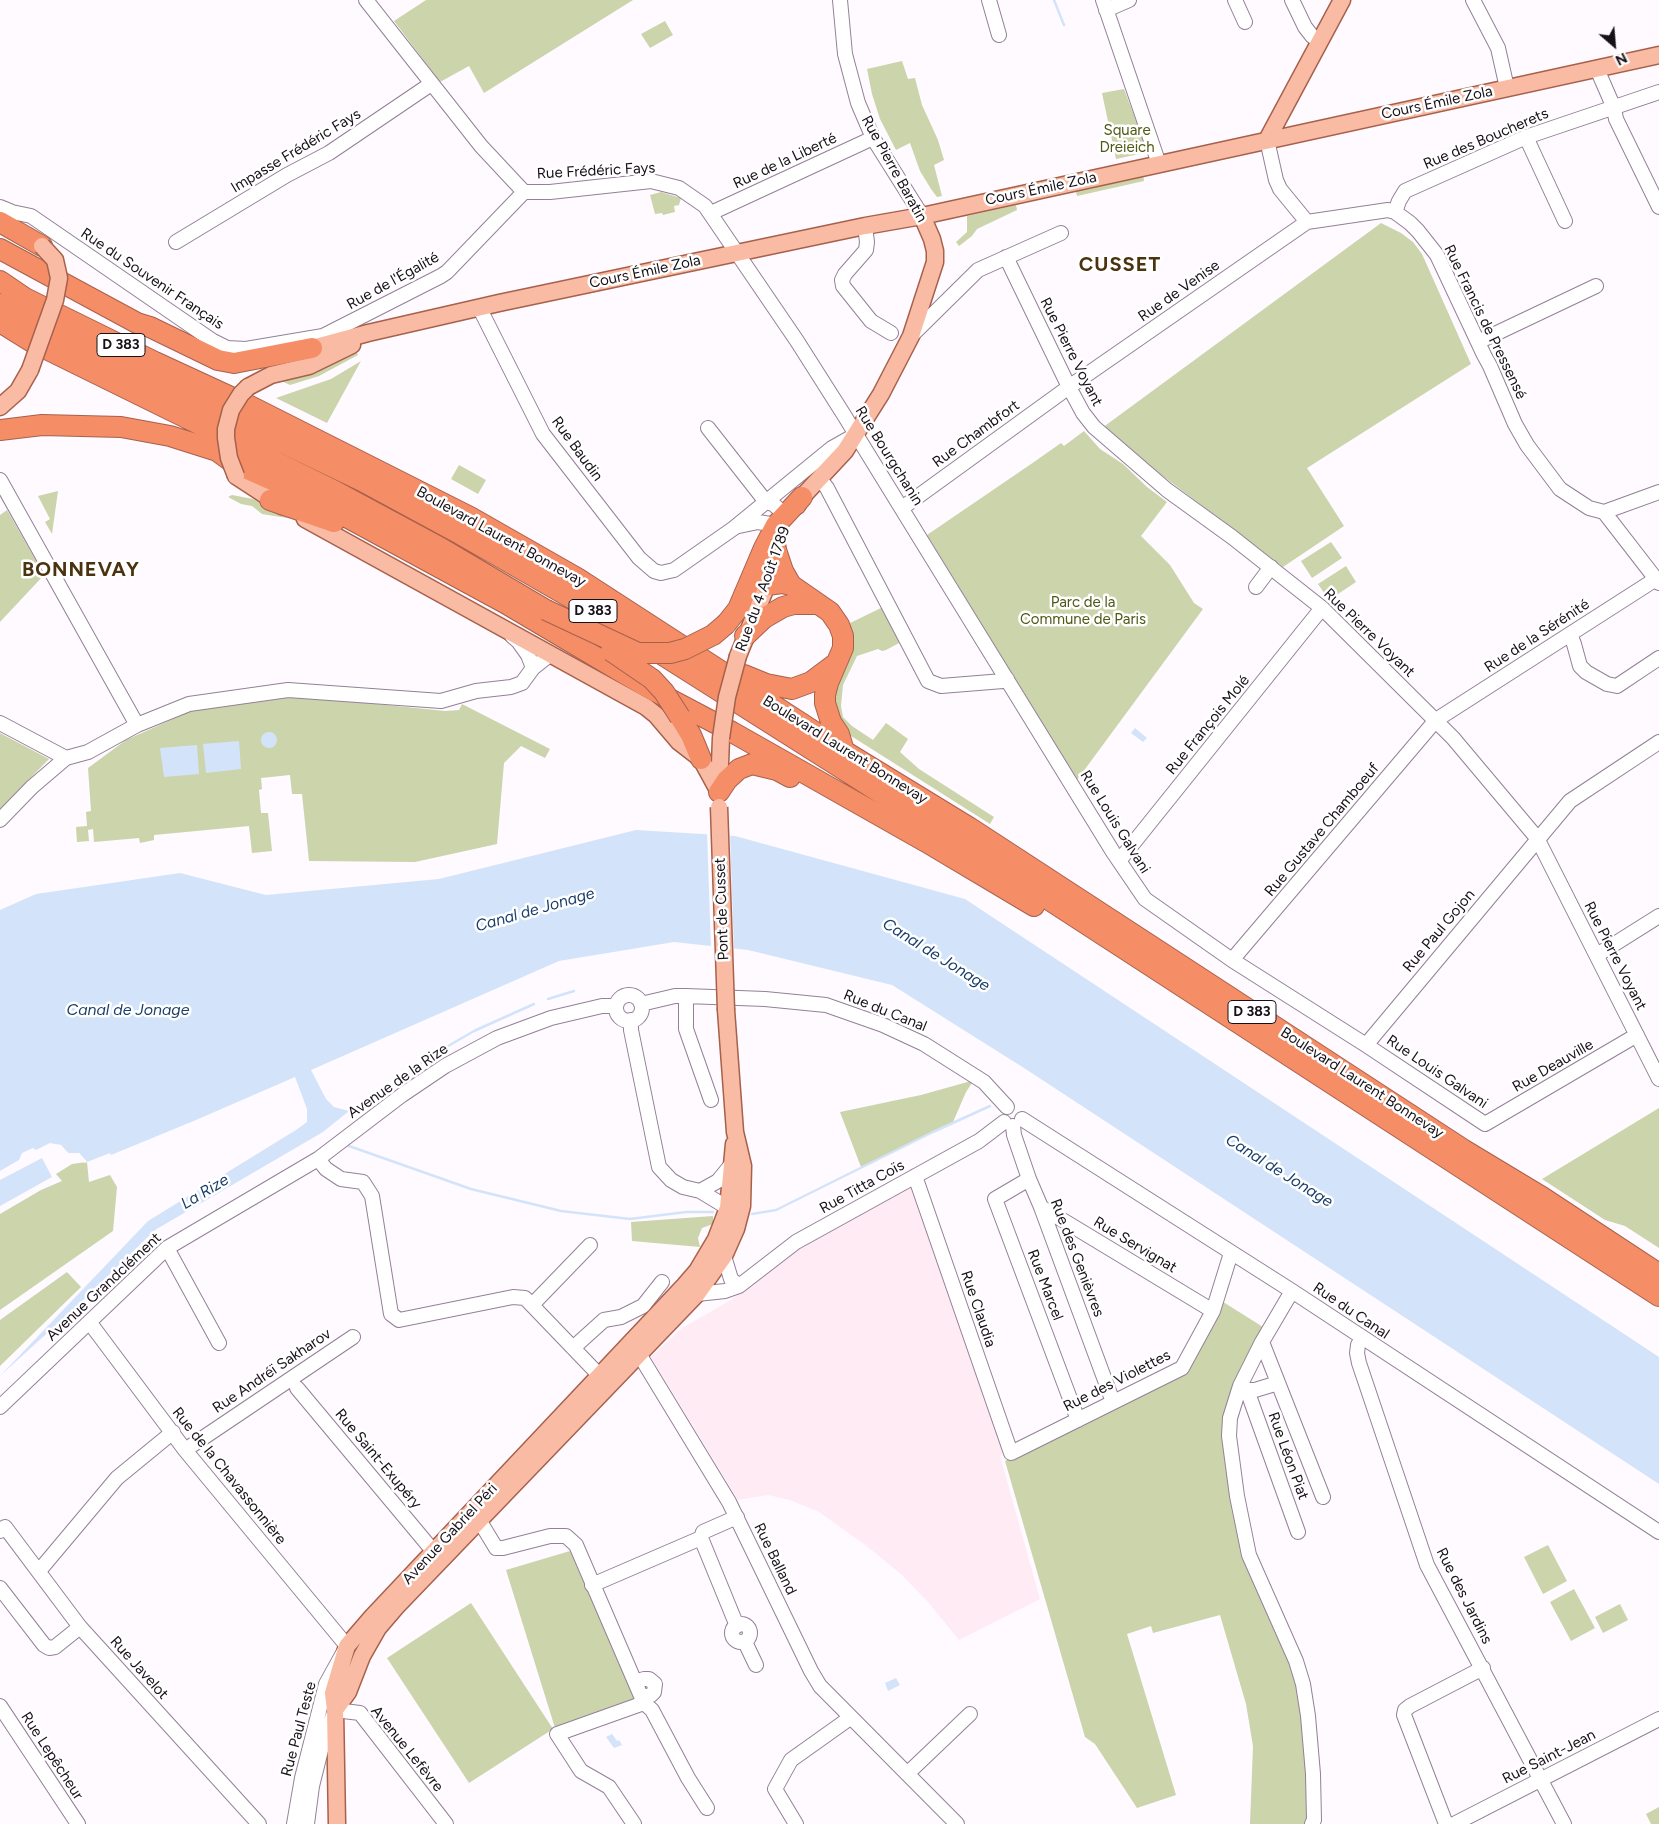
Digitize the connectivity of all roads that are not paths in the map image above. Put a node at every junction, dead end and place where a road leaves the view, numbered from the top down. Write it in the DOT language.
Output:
graph roads {
  1 [pos="366,0"];
  2 [pos="840,0"];
  3 [pos="989,0"];
  4 [pos="1129,0"];
  5 [pos="1235,0"];
  6 [pos="1292,0"];
  7 [pos="1342,0"];
  8 [pos="1473,0"];
  9 [pos="1105,5"];
  10 [pos="1245,22"];
  11 [pos="999,35"];
  12 [pos="1320,42"];
  13 [pos="1659,55"];
  14 [pos="1597,69"];
  15 [pos="431,84"];
  16 [pos="1507,88"];
  17 [pos="1659,92"];
  18 [pos="1614,108"];
  19 [pos="1526,137"];
  20 [pos="873,138"];
  21 [pos="1267,140"];
  22 [pos="1159,164"];
  23 [pos="524,192"];
  24 [pos="0,207"];
  25 [pos="1659,207"];
  26 [pos="0,212"];
  27 [pos="1395,212"];
  28 [pos="710,213"];
  29 [pos="922,216"];
  30 [pos="1565,220"];
  31 [pos="0,222"];
  32 [pos="1307,222"];
  33 [pos="865,226"];
  34 [pos="1061,233"];
  35 [pos="0,234"];
  36 [pos="176,242"];
  37 [pos="42,246"];
  38 [pos="0,249"];
  39 [pos="737,253"];
  40 [pos="1006,257"];
  41 [pos="0,262"];
  42 [pos="0,281"];
  43 [pos="1596,286"];
  44 [pos="0,304"];
  45 [pos="479,308"];
  46 [pos="0,322"];
  47 [pos="423,322"];
  48 [pos="150,327"];
  49 [pos="353,329"];
  50 [pos="891,333"];
  51 [pos="911,336"];
  52 [pos="1478,342"];
  53 [pos="312,348"];
  54 [pos="1069,387"];
  55 [pos="247,395"];
  56 [pos="0,407"];
  57 [pos="708,428"];
  58 [pos="0,430"];
  59 [pos="856,434"];
  60 [pos="217,452"];
  61 [pos="820,479"];
  62 [pos="0,480"];
  63 [pos="335,491"];
  64 [pos="1659,492"];
  65 [pos="802,497"];
  66 [pos="270,500"];
  67 [pos="902,508"];
  68 [pos="1604,512"];
  69 [pos="768,515"];
  70 [pos="776,550"];
  71 [pos="1270,567"];
  72 [pos="1658,581"];
  73 [pos="767,584"];
  74 [pos="791,585"];
  75 [pos="1256,587"];
  76 [pos="818,604"];
  77 [pos="1322,608"];
  78 [pos="546,610"];
  79 [pos="502,628"];
  80 [pos="1570,634"];
  81 [pos="745,636"];
  82 [pos="548,653"];
  83 [pos="1659,658"];
  84 [pos="837,663"];
  85 [pos="532,668"];
  86 [pos="719,669"];
  87 [pos="1007,679"];
  88 [pos="689,716"];
  89 [pos="1436,720"];
  90 [pos="0,723"];
  91 [pos="137,725"];
  92 [pos="1659,742"];
  93 [pos="844,751"];
  94 [pos="66,758"];
  95 [pos="701,759"];
  96 [pos="719,800"];
  97 [pos="0,820"];
  98 [pos="1537,838"];
  99 [pos="928,843"];
  100 [pos="1119,861"];
  101 [pos="1659,916"];
  102 [pos="1596,955"];
  103 [pos="1232,960"];
  104 [pos="1157,970"];
  105 [pos="686,996"];
  106 [pos="641,1004"];
  107 [pos="616,1006"];
  108 [pos="631,1020"];
  109 [pos="1637,1035"];
  110 [pos="1366,1045"];
  111 [pos="1659,1079"];
  112 [pos="712,1100"];
  113 [pos="1013,1122"];
  114 [pos="1485,1124"];
  115 [pos="735,1132"];
  116 [pos="318,1159"];
  117 [pos="731,1165"];
  118 [pos="915,1176"];
  119 [pos="1029,1179"];
  120 [pos="700,1190"];
  121 [pos="1041,1207"];
  122 [pos="731,1212"];
  123 [pos="590,1244"];
  124 [pos="167,1248"];
  125 [pos="1231,1253"];
  126 [pos="724,1256"];
  127 [pos="1659,1274"];
  128 [pos="662,1282"];
  129 [pos="739,1286"];
  130 [pos="1292,1291"];
  131 [pos="697,1294"];
  132 [pos="1659,1296"];
  133 [pos="532,1305"];
  134 [pos="1212,1311"];
  135 [pos="90,1323"];
  136 [pos="353,1336"];
  137 [pos="1362,1338"];
  138 [pos="1262,1342"];
  139 [pos="219,1343"];
  140 [pos="573,1348"];
  141 [pos="634,1349"];
  142 [pos="600,1376"];
  143 [pos="1278,1383"];
  144 [pos="297,1388"];
  145 [pos="1244,1388"];
  146 [pos="1114,1402"];
  147 [pos="0,1407"];
  148 [pos="1078,1420"];
  149 [pos="570,1426"];
  150 [pos="172,1432"];
  151 [pos="185,1450"];
  152 [pos="1011,1453"];
  153 [pos="1323,1498"];
  154 [pos="737,1517"];
  155 [pos="479,1520"];
  156 [pos="3,1529"];
  157 [pos="1298,1532"];
  158 [pos="1659,1532"];
  159 [pos="701,1538"];
  160 [pos="434,1552"];
  161 [pos="39,1571"];
  162 [pos="592,1585"];
  163 [pos="0,1588"];
  164 [pos="80,1627"];
  165 [pos="347,1646"];
  166 [pos="756,1665"];
  167 [pos="1483,1668"];
  168 [pos="643,1700"];
  169 [pos="0,1706"];
  170 [pos="335,1710"];
  171 [pos="970,1714"];
  172 [pos="850,1718"];
  173 [pos="1659,1719"];
  174 [pos="907,1774"];
  175 [pos="1541,1779"];
  176 [pos="707,1808"];
  177 [pos="78,1824"];
  178 [pos="259,1824"];
  179 [pos="294,1824"];
  180 [pos="307,1824"];
  181 [pos="337,1824"];
  182 [pos="446,1824"];
  183 [pos="634,1824"];
  184 [pos="796,1824"];
  185 [pos="957,1824"];
  186 [pos="1312,1824"];
  187 [pos="1446,1824"];
  188 [pos="1454,1824"];
  189 [pos="1564,1824"];
  1 -- 15 [label="street, Rue Frédéric Fays"];
  2 -- 20 [label="street, Rue Pierre Baratin"];
  3 -- 11 [label="street"];
  4 -- 9 [label="street"];
  5 -- 10 [label="street"];
  6 -- 12 [label="street"];
  7 -- 12 [label="main road"];
  8 -- 16 [label="street"];
  9 -- 22 [label="street"];
  12 -- 21 [label="main road"];
  13 -- 14 [label="main road, Cours Émile Zola"];
  14 -- 16 [label="main road, Cours Émile Zola"];
  14 -- 18 [label="street"];
  15 -- 23 [label="street, Rue Frédéric Fays"];
  15 -- 36 [label="street, Impasse Frédéric Fays"];
  16 -- 21 [label="main road, Cours Émile Zola"];
  17 -- 18 [label="street, Rue des Boucherets"];
  18 -- 19 [label="street, Rue des Boucherets"];
  18 -- 25 [label="street"];
  19 -- 27 [label="street, Rue des Boucherets"];
  19 -- 30 [label="street"];
  20 -- 28 [label="street, Rue de la Liberté"];
  20 -- 29 [label="street, Rue Pierre Baratin"];
  21 -- 22 [label="main road, Cours Émile Zola"];
  21 -- 32 [label="street"];
  22 -- 29 [label="main road, Cours Émile Zola"];
  23 -- 28 [label="street, Rue Frédéric Fays"];
  23 -- 49 [label="street, Rue de l'Égalité"];
  24 -- 49 [label="street, Rue du Souvenir Français"];
  26 -- 37 [label="main road"];
  27 -- 32 [label="street"];
  27 -- 52 [label="street, Rue Francis de Pressensé"];
  28 -- 39 [label="street, Rue Frédéric Fays"];
  29 -- 33 [label="main road, Cours Émile Zola"];
  29 -- 51 [label="main road, Rue Pierre Baratin"];
  31 -- 37 [label="highway"];
  32 -- 54 [label="street, Rue de Venise"];
  33 -- 39 [label="main road, Cours Émile Zola"];
  33 -- 50 [label="street"];
  34 -- 40 [label="street, Rue du 4 Août 1789"];
  35 -- 48 [label="highway"];
  37 -- 56 [label="main road, bridge"];
  38 -- 48 [label="highway"];
  39 -- 45 [label="main road, Cours Émile Zola"];
  39 -- 59 [label="street, Rue Bourgchanin"];
  40 -- 51 [label="street, Rue du 4 Août 1789"];
  40 -- 54 [label="street, Rue Pierre Voyant"];
  41 -- 55 [label="highway"];
  42 -- 55 [label="highway, Boulevard Laurent Bonnevay / D 383"];
  43 -- 52 [label="street"];
  44 -- 104 [label="highway, Boulevard Laurent Bonnevay / D 383"];
  45 -- 47 [label="main road, Cours Émile Zola"];
  45 -- 69 [label="street, Rue Baudin"];
  46 -- 63 [label="highway"];
  47 -- 49 [label="main road, Cours Émile Zola"];
  47 -- 55 [label="main road, Cours Émile Zola"];
  48 -- 53 [label="highway"];
  49 -- 53 [label="main road, Cours Émile Zola"];
  51 -- 59 [label="main road, Rue du 4 Août 1789"];
  52 -- 68 [label="street, Rue Francis de Pressensé"];
  54 -- 67 [label="street, Rue Chambfort"];
  54 -- 71 [label="street, Rue Pierre Voyant"];
  55 -- 66 [label="main road, bridge"];
  55 -- 86 [label="highway, Boulevard Laurent Bonnevay / D 383"];
  57 -- 69 [label="street"];
  58 -- 60 [label="highway"];
  59 -- 61 [label="main road, Rue du 4 Août 1789"];
  59 -- 67 [label="street, Rue Bourgchanin"];
  59 -- 69 [label="street"];
  60 -- 63 [label="highway"];
  60 -- 88 [label="highway"];
  61 -- 65 [label="main road, Rue du 4 Août 1789"];
  61 -- 87 [label="street"];
  62 -- 91 [label="street"];
  63 -- 78 [label="highway"];
  64 -- 68 [label="street"];
  65 -- 69 [label="highway"];
  65 -- 70 [label="main road, Rue du 4 Août 1789"];
  66 -- 79 [label="main road"];
  66 -- 88 [label="highway"];
  67 -- 87 [label="street, Rue Bourgchanin"];
  68 -- 72 [label="street"];
  69 -- 78 [label="highway, bridge"];
  70 -- 73 [label="main road, Rue du 4 Août 1789"];
  70 -- 74 [label="highway"];
  71 -- 75 [label="street"];
  71 -- 77 [label="street, Rue Pierre Voyant"];
  72 -- 80 [label="street, Rue de la Sérénité"];
  73 -- 74 [label="highway"];
  73 -- 81 [label="main road, Rue du 4 Août 1789"];
  74 -- 76 [label="highway"];
  76 -- 81 [label="highway"];
  76 -- 84 [label="highway"];
  77 -- 89 [label="street, Rue Pierre Voyant"];
  77 -- 100 [label="street, Rue François Molé"];
  78 -- 88 [label="highway, bridge"];
  79 -- 82 [label="main road"];
  79 -- 85 [label="street"];
  80 -- 83 [label="street"];
  80 -- 89 [label="street, Rue de la Sérénité"];
  81 -- 96 [label="main road, Rue du 4 Août 1789, bridge"];
  82 -- 85 [label="street"];
  82 -- 95 [label="main road"];
  84 -- 86 [label="highway"];
  84 -- 93 [label="highway"];
  85 -- 91 [label="street"];
  86 -- 93 [label="highway, Boulevard Laurent Bonnevay / D 383"];
  87 -- 100 [label="street, Rue Louis Galvani"];
  88 -- 95 [label="highway"];
  88 -- 99 [label="highway"];
  89 -- 98 [label="street, Rue Pierre Voyant"];
  89 -- 103 [label="street, Rue Gustave Chamboeuf"];
  90 -- 94 [label="street"];
  91 -- 94 [label="street"];
  92 -- 98 [label="street, Rue Paul Gojon"];
  93 -- 127 [label="highway, Boulevard Laurent Bonnevay / D 383"];
  94 -- 97 [label="street"];
  95 -- 96 [label="main road"];
  96 -- 99 [label="highway"];
  96 -- 115 [label="main road, Pont de Cusset, bridge"];
  98 -- 102 [label="street, Rue Pierre Voyant"];
  98 -- 110 [label="street, Rue Paul Gojon"];
  99 -- 104 [label="highway"];
  100 -- 103 [label="street, Rue Louis Galvani"];
  101 -- 102 [label="street"];
  102 -- 109 [label="street, Rue Pierre Voyant"];
  103 -- 110 [label="street, Rue Louis Galvani"];
  104 -- 132 [label="highway, Boulevard Laurent Bonnevay / D 383"];
  105 -- 106 [label="street, Rue du Canal"];
  105 -- 112 [label="street"];
  105 -- 113 [label="street, Rue du Canal"];
  106 -- 107 [label="street"];
  106 -- 108 [label="street"];
  107 -- 108 [label="street"];
  107 -- 116 [label="street, Avenue de la Rize"];
  108 -- 120 [label="street"];
  109 -- 111 [label="street, Rue Pierre Voyant"];
  109 -- 114 [label="street, Rue Deauville"];
  110 -- 114 [label="street, Rue Louis Galvani"];
  113 -- 118 [label="street, Rue Titta Coïs"];
  113 -- 119 [label="street, Rue des Genièvres"];
  113 -- 125 [label="street, Rue du Canal"];
  115 -- 117 [label="main road"];
  115 -- 122 [label="main road"];
  116 -- 124 [label="street, Avenue Grandclément"];
  116 -- 133 [label="street"];
  117 -- 120 [label="street"];
  117 -- 122 [label="main road"];
  118 -- 129 [label="street, Rue Titta Coïs"];
  118 -- 152 [label="street, Rue Claudia"];
  119 -- 121 [label="street, Rue des Genièvres"];
  119 -- 148 [label="street, Rue Marcel"];
  120 -- 122 [label="street"];
  121 -- 134 [label="street, Rue Servignat"];
  121 -- 146 [label="street, Rue des Genièvres"];
  122 -- 126 [label="main road, Avenue Gabriel Péri"];
  122 -- 141 [label="main road, Avenue Gabriel Péri"];
  123 -- 133 [label="street"];
  124 -- 135 [label="street, Avenue Grandclément"];
  124 -- 139 [label="street"];
  125 -- 130 [label="street, Rue du Canal"];
  125 -- 134 [label="street, Rue des Violettes"];
  126 -- 129 [label="street"];
  126 -- 131 [label="main road, Avenue Gabriel Péri"];
  128 -- 140 [label="street"];
  129 -- 131 [label="street, Rue Titta Coïs"];
  130 -- 137 [label="street, Rue du Canal"];
  130 -- 138 [label="street"];
  131 -- 141 [label="main road, Avenue Gabriel Péri"];
  133 -- 140 [label="street"];
  134 -- 146 [label="street, Rue des Violettes"];
  135 -- 147 [label="street, Avenue Grandclément"];
  135 -- 150 [label="street, Rue de la Chavassonnière"];
  136 -- 151 [label="street, Rue Andréï Sakharov"];
  137 -- 158 [label="street, Rue du Canal"];
  137 -- 167 [label="street, Rue des Jardins"];
  138 -- 143 [label="street, Rue Léon Piat"];
  138 -- 145 [label="street"];
  140 -- 142 [label="street"];
  141 -- 142 [label="main road, Avenue Gabriel Péri"];
  141 -- 149 [label="main road, Avenue Gabriel Péri"];
  141 -- 154 [label="street, Rue Balland"];
  142 -- 149 [label="main road, Avenue Gabriel Péri"];
  142 -- 160 [label="main road, Avenue Gabriel Péri"];
  143 -- 145 [label="street"];
  143 -- 153 [label="street, Rue Léon Piat"];
  144 -- 160 [label="street, Rue Saint-Exupéry"];
  145 -- 157 [label="street, Rue Léon Piat"];
  145 -- 186 [label="street"];
  146 -- 148 [label="street, Rue des Violettes"];
  148 -- 152 [label="street, Rue des Violettes"];
  149 -- 155 [label="main road, Avenue Gabriel Péri"];
  150 -- 151 [label="street, Rue de la Chavassonnière"];
  150 -- 161 [label="street"];
  151 -- 165 [label="street, Rue de la Chavassonnière"];
  154 -- 159 [label="street"];
  154 -- 172 [label="street, Rue Balland"];
  155 -- 162 [label="street"];
  155 -- 170 [label="main road, Avenue Gabriel Péri"];
  156 -- 161 [label="street, Rue Javelot"];
  159 -- 162 [label="street"];
  159 -- 166 [label="street"];
  160 -- 165 [label="main road, Avenue Gabriel Péri"];
  161 -- 164 [label="street, Rue Javelot"];
  162 -- 168 [label="street"];
  163 -- 164 [label="street"];
  164 -- 178 [label="street, Rue Javelot"];
  165 -- 170 [label="main road, Avenue Gabriel Péri"];
  165 -- 179 [label="street, Rue Paul Teste"];
  167 -- 175 [label="street"];
  167 -- 187 [label="street, Rue des Jardins"];
  168 -- 176 [label="street"];
  168 -- 183 [label="street"];
  169 -- 177 [label="street, Rue Lepêcheur"];
  170 -- 180 [label="street, Rue Paul Teste"];
  170 -- 181 [label="main road, Avenue Gabriel Péri"];
  170 -- 182 [label="street, Avenue Lefèvre"];
  171 -- 174 [label="street"];
  172 -- 174 [label="street, Rue Balland"];
  172 -- 184 [label="street"];
  173 -- 175 [label="street, Rue Saint-Jean"];
  174 -- 185 [label="street, Rue Balland"];
  175 -- 188 [label="street, Rue Saint-Jean"];
  175 -- 189 [label="street"];
}
